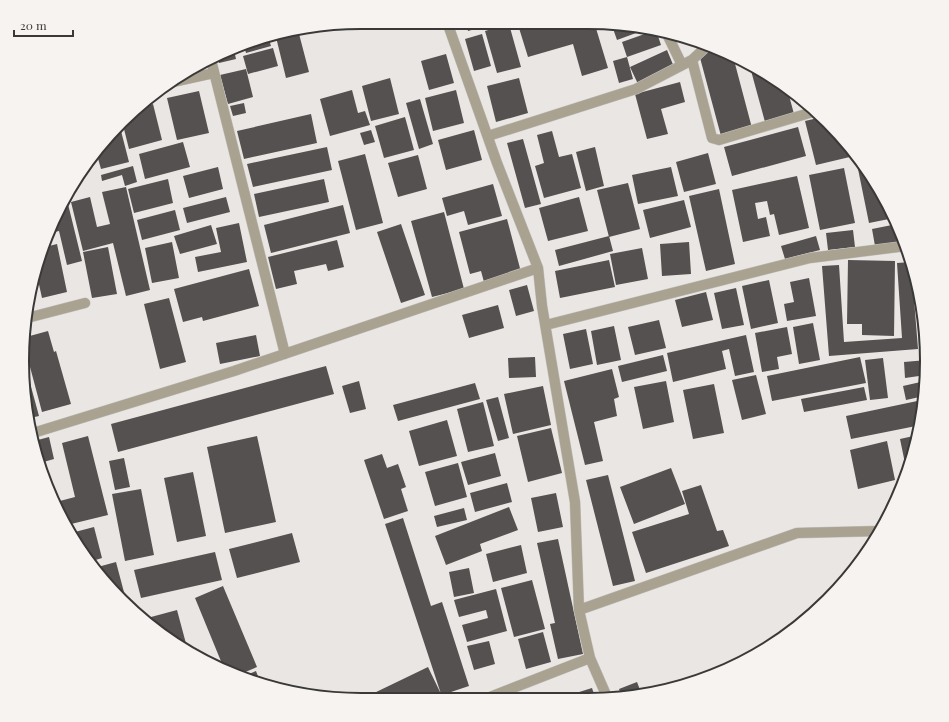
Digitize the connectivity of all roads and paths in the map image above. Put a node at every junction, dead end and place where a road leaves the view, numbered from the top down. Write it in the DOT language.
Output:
graph roads {
  1 [pos="450,29"];
  2 [pos="669,39"];
  3 [pos="703,50"];
  4 [pos="692,60"];
  5 [pos="212,64"];
  6 [pos="682,65"];
  7 [pos="214,73"];
  8 [pos="186,79"];
  9 [pos="810,114"];
  10 [pos="488,136"];
  11 [pos="899,247"];
  12 [pos="538,268"];
  13 [pos="85,303"];
  14 [pos="32,317"];
  15 [pos="546,325"];
  16 [pos="285,354"];
  17 [pos="36,432"];
  18 [pos="873,531"];
  19 [pos="579,610"];
  20 [pos="590,658"];
  21 [pos="605,692"];
  22 [pos="500,693"];
  1 -- 10 [label="street"];
  2 -- 6 [label="street"];
  3 -- 4 [label="street"];
  4 -- 6 [label="street"];
  4 -- 9 [label="street"];
  5 -- 7 [label="street"];
  6 -- 10 [label="street"];
  7 -- 8 [label="street"];
  7 -- 16 [label="street"];
  10 -- 12 [label="street"];
  11 -- 15 [label="street"];
  12 -- 15 [label="street"];
  12 -- 16 [label="street"];
  13 -- 14 [label="street"];
  15 -- 19 [label="street"];
  16 -- 17 [label="street"];
  18 -- 19 [label="street"];
  19 -- 20 [label="street"];
  20 -- 21 [label="street"];
  20 -- 22 [label="street"];
}
